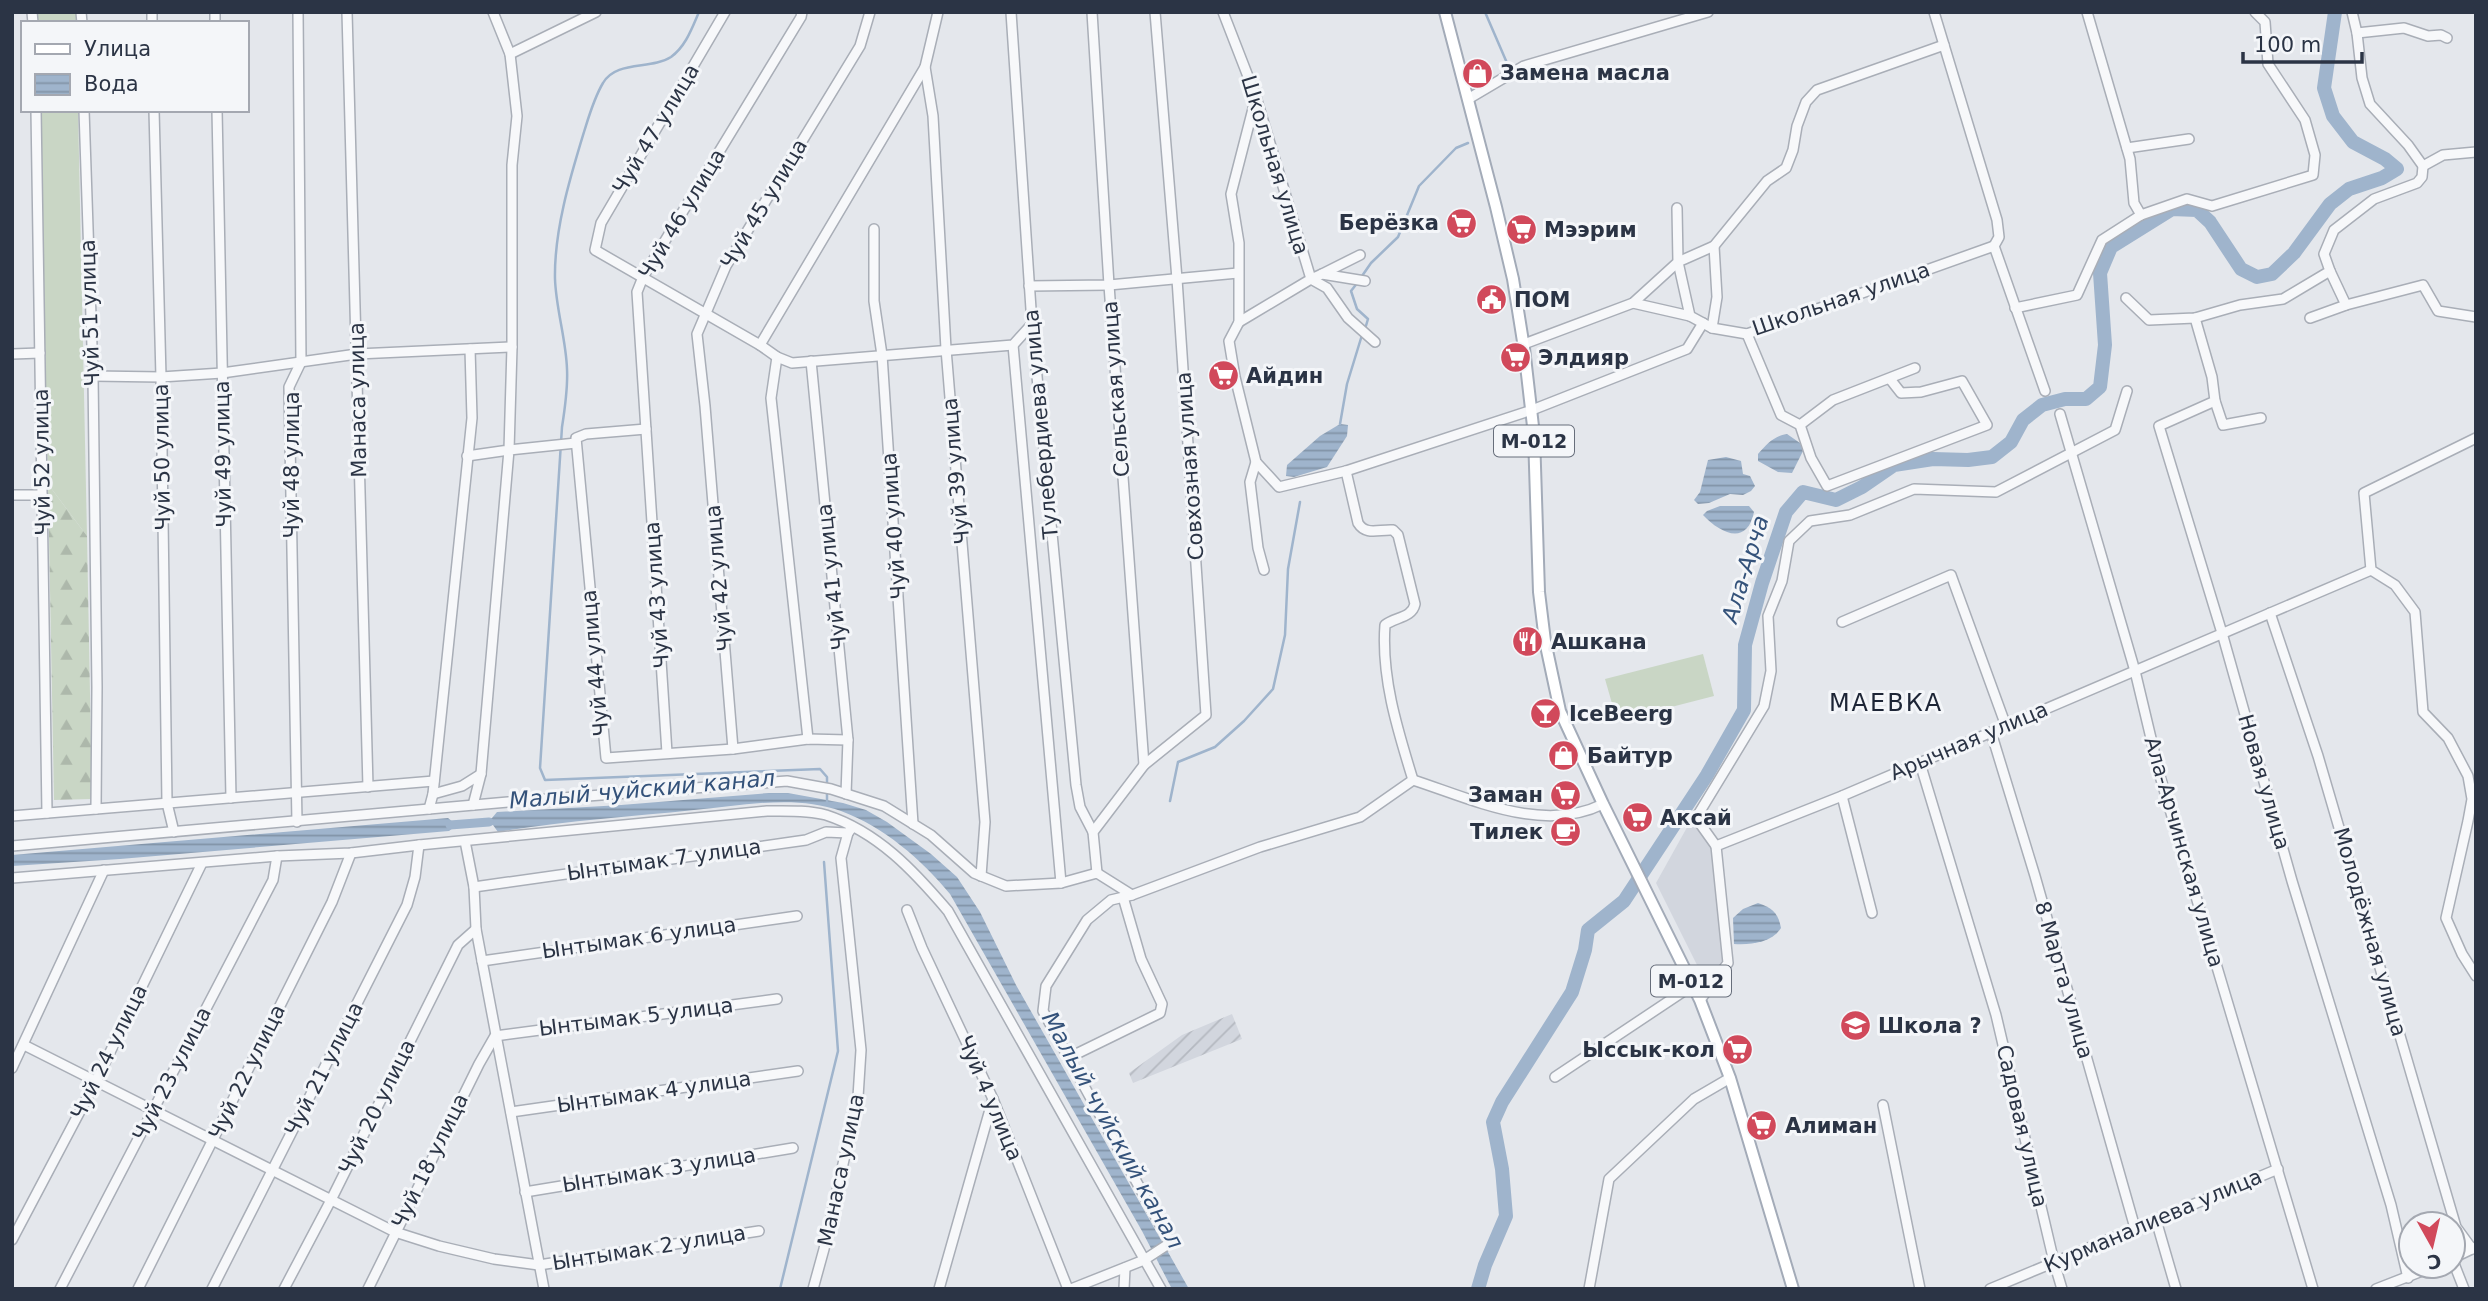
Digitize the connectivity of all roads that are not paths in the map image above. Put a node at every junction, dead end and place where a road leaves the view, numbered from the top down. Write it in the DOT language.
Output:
graph roads {
  1 [pos="299,12"];
  2 [pos="347,12"];
  3 [pos="493,12"];
  4 [pos="596,12"];
  5 [pos="725,12"];
  6 [pos="802,12"];
  7 [pos="870,12"];
  8 [pos="938,12"];
  9 [pos="1012,12"];
  10 [pos="1092,12"];
  11 [pos="1155,12"];
  12 [pos="1223,12"];
  13 [pos="1445,12"];
  14 [pos="1709,12"];
  15 [pos="1934,12"];
  16 [pos="2087,12"];
  17 [pos="2255,12"];
  18 [pos="2352,12"];
  19 [pos="2357,33"];
  20 [pos="2447,38"];
  21 [pos="1944,44"];
  22 [pos="510,54"];
  23 [pos="925,67"];
  24 [pos="1256,97"];
  25 [pos="1468,99"];
  26 [pos="36,112"];
  27 [pos="84,112"];
  28 [pos="154,112"];
  29 [pos="217,112"];
  30 [pos="2189,139"];
  31 [pos="2127,148"];
  32 [pos="2476,152"];
  33 [pos="2423,166"];
  34 [pos="1677,208"];
  35 [pos="2141,215"];
  36 [pos="874,229"];
  37 [pos="1714,246"];
  38 [pos="1994,246"];
  39 [pos="1360,255"];
  40 [pos="1678,261"];
  41 [pos="2330,271"];
  42 [pos="1238,273"];
  43 [pos="1322,274"];
  44 [pos="643,277"];
  45 [pos="1177,279"];
  46 [pos="1311,279"];
  47 [pos="1365,281"];
  48 [pos="1109,285"];
  49 [pos="1029,286"];
  50 [pos="2126,298"];
  51 [pos="1633,303"];
  52 [pos="2346,305"];
  53 [pos="2015,308"];
  54 [pos="705,313"];
  55 [pos="1690,316"];
  56 [pos="2310,317"];
  57 [pos="2476,317"];
  58 [pos="2195,318"];
  59 [pos="1239,322"];
  60 [pos="1703,323"];
  61 [pos="1032,324"];
  62 [pos="1712,328"];
  63 [pos="1747,334"];
  64 [pos="1376,342"];
  65 [pos="1524,344"];
  66 [pos="760,345"];
  67 [pos="1013,345"];
  68 [pos="512,347"];
  69 [pos="470,349"];
  70 [pos="946,349"];
  71 [pos="12,354"];
  72 [pos="40,354"];
  73 [pos="357,354"];
  74 [pos="881,355"];
  75 [pos="777,357"];
  76 [pos="811,361"];
  77 [pos="301,362"];
  78 [pos="1915,368"];
  79 [pos="222,373"];
  80 [pos="93,376"];
  81 [pos="161,377"];
  82 [pos="1890,379"];
  83 [pos="2045,391"];
  84 [pos="2127,391"];
  85 [pos="2215,401"];
  86 [pos="705,406"];
  87 [pos="1532,410"];
  88 [pos="2060,414"];
  89 [pos="2261,418"];
  90 [pos="1800,425"];
  91 [pos="646,433"];
  92 [pos="2476,438"];
  93 [pos="576,443"];
  94 [pos="509,450"];
  95 [pos="2072,453"];
  96 [pos="467,456"];
  97 [pos="1256,462"];
  98 [pos="1346,471"];
  99 [pos="12,495"];
  100 [pos="42,495"];
  101 [pos="1264,570"];
  102 [pos="2371,570"];
  103 [pos="2270,613"];
  104 [pos="1842,622"];
  105 [pos="2222,633"];
  106 [pos="2135,671"];
  107 [pos="2006,726"];
  108 [pos="1991,732"];
  109 [pos="808,739"];
  110 [pos="848,740"];
  111 [pos="733,749"];
  112 [pos="667,753"];
  113 [pos="1920,762"];
  114 [pos="1144,765"];
  115 [pos="481,774"];
  116 [pos="1413,780"];
  117 [pos="434,781"];
  118 [pos="368,787"];
  119 [pos="296,793"];
  120 [pos="433,794"];
  121 [pos="846,794"];
  122 [pos="1842,796"];
  123 [pos="231,798"];
  124 [pos="167,803"];
  125 [pos="1603,804"];
  126 [pos="474,805"];
  127 [pos="96,809"];
  128 [pos="429,809"];
  129 [pos="47,813"];
  130 [pos="12,816"];
  131 [pos="297,822"];
  132 [pos="914,824"];
  133 [pos="850,830"];
  134 [pos="174,832"];
  135 [pos="1093,832"];
  136 [pos="465,841"];
  137 [pos="419,845"];
  138 [pos="12,846"];
  139 [pos="1716,846"];
  140 [pos="351,853"];
  141 [pos="278,856"];
  142 [pos="202,863"];
  143 [pos="104,870"];
  144 [pos="1097,873"];
  145 [pos="981,876"];
  146 [pos="14,881"];
  147 [pos="1061,883"];
  148 [pos="474,887"];
  149 [pos="1128,896"];
  150 [pos="907,910"];
  151 [pos="1872,913"];
  152 [pos="797,916"];
  153 [pos="476,929"];
  154 [pos="482,961"];
  155 [pos="2476,976"];
  156 [pos="1693,985"];
  157 [pos="777,999"];
  158 [pos="1700,1000"];
  159 [pos="495,1036"];
  160 [pos="24,1045"];
  161 [pos="1068,1058"];
  162 [pos="12,1068"];
  163 [pos="798,1071"];
  164 [pos="1555,1077"];
  165 [pos="1730,1079"];
  166 [pos="96,1081"];
  167 [pos="993,1099"];
  168 [pos="1883,1105"];
  169 [pos="153,1110"];
  170 [pos="511,1112"];
  171 [pos="214,1141"];
  172 [pos="793,1148"];
  173 [pos="2278,1169"];
  174 [pos="272,1170"];
  175 [pos="525,1192"];
  176 [pos="331,1200"];
  177 [pos="2156,1220"];
  178 [pos="2135,1228"];
  179 [pos="759,1231"];
  180 [pos="2397,1231"];
  181 [pos="395,1232"];
  182 [pos="12,1240"];
  183 [pos="2474,1248"];
  184 [pos="1144,1260"];
  185 [pos="2054,1262"];
  186 [pos="539,1265"];
  187 [pos="1125,1268"];
  188 [pos="2402,1280"];
  189 [pos="61,1289"];
  190 [pos="138,1289"];
  191 [pos="212,1289"];
  192 [pos="284,1289"];
  193 [pos="368,1289"];
  194 [pos="544,1289"];
  195 [pos="813,1289"];
  196 [pos="939,1289"];
  197 [pos="1070,1289"];
  198 [pos="1124,1289"];
  199 [pos="1161,1289"];
  200 [pos="1589,1289"];
  201 [pos="1793,1289"];
  202 [pos="1920,1289"];
  203 [pos="1990,1289"];
  204 [pos="2062,1289"];
  205 [pos="2176,1289"];
  206 [pos="2313,1289"];
  207 [pos="2376,1289"];
  1 -- 77 [label="street, Чуй 48 улица"];
  2 -- 73 [label="street, Манаса улица"];
  3 -- 22 [label="street"];
  4 -- 22 [label="street"];
  5 -- 44 [label="street, Чуй 47 улица"];
  6 -- 44 [label="street, Чуй 46 улица"];
  7 -- 54 [label="street, Чуй 45 улица"];
  8 -- 23 [label="street"];
  9 -- 49 [label="street, Тулебердиева улица"];
  10 -- 48 [label="street, Сельская улица"];
  11 -- 45 [label="street, Совхозная улица"];
  12 -- 24 [label="street, Школьная улица"];
  13 -- 25 [label="main road, М-012"];
  14 -- 25 [label="street"];
  15 -- 21 [label="street"];
  16 -- 31 [label="street"];
  17 -- 35 [label="street"];
  18 -- 19 [label="street"];
  19 -- 20 [label="street"];
  19 -- 33 [label="street"];
  21 -- 37 [label="street"];
  21 -- 38 [label="street"];
  22 -- 68 [label="street"];
  23 -- 66 [label="street"];
  23 -- 70 [label="street, Чуй 39 улица"];
  24 -- 42 [label="street"];
  24 -- 46 [label="street, Школьная улица"];
  25 -- 65 [label="main road, М-012"];
  26 -- 72 [label="street, Чуй 52 улица"];
  27 -- 80 [label="street, Чуй 51 улица"];
  28 -- 81 [label="street, Чуй 50 улица"];
  29 -- 79 [label="street, Чуй 49 улица"];
  30 -- 31 [label="street"];
  31 -- 35 [label="street"];
  32 -- 33 [label="street"];
  33 -- 41 [label="street"];
  34 -- 40 [label="street"];
  35 -- 53 [label="street"];
  36 -- 74 [label="street, Чуй 40 улица"];
  37 -- 40 [label="street"];
  37 -- 62 [label="street"];
  38 -- 53 [label="street"];
  38 -- 63 [label="street, Школьная улица"];
  39 -- 43 [label="street"];
  40 -- 51 [label="street"];
  40 -- 55 [label="street"];
  41 -- 52 [label="street"];
  41 -- 58 [label="street"];
  42 -- 45 [label="street"];
  42 -- 59 [label="street"];
  43 -- 46 [label="street"];
  43 -- 47 [label="street"];
  44 -- 54 [label="street"];
  44 -- 91 [label="street, Чуй 46 улица"];
  45 -- 48 [label="street"];
  45 -- 114 [label="street, Совхозная улица"];
  46 -- 59 [label="street, Школьная улица"];
  46 -- 64 [label="street"];
  48 -- 49 [label="street"];
  48 -- 114 [label="street, Сельская улица"];
  49 -- 61 [label="street, Тулебердиева улица"];
  50 -- 58 [label="street"];
  51 -- 55 [label="street, Школьная улица"];
  51 -- 65 [label="street"];
  52 -- 56 [label="street"];
  52 -- 57 [label="street"];
  53 -- 83 [label="street"];
  54 -- 66 [label="street"];
  54 -- 86 [label="street, Чуй 45 улица"];
  55 -- 60 [label="street, Школьная улица"];
  58 -- 85 [label="street"];
  59 -- 97 [label="street"];
  60 -- 62 [label="street, Школьная улица"];
  60 -- 87 [label="street"];
  61 -- 67 [label="street"];
  61 -- 135 [label="street, Тулебердиева улица"];
  62 -- 63 [label="street, Школьная улица"];
  63 -- 90 [label="street"];
  65 -- 87 [label="main road, М-012"];
  66 -- 75 [label="street"];
  67 -- 70 [label="street"];
  67 -- 147 [label="street"];
  68 -- 69 [label="street"];
  68 -- 94 [label="street"];
  69 -- 73 [label="street"];
  69 -- 96 [label="street"];
  70 -- 74 [label="street"];
  70 -- 145 [label="street, Чуй 39 улица"];
  71 -- 72 [label="street"];
  72 -- 100 [label="street, Чуй 52 улица"];
  73 -- 77 [label="street"];
  73 -- 118 [label="street, Манаса улица"];
  74 -- 76 [label="street"];
  74 -- 132 [label="street, Чуй 40 улица"];
  75 -- 76 [label="street"];
  75 -- 109 [label="street, Чуй 41 улица"];
  76 -- 110 [label="street, Чуй 41 улица"];
  77 -- 79 [label="street"];
  77 -- 119 [label="street, Чуй 48 улица"];
  78 -- 82 [label="street"];
  79 -- 81 [label="street"];
  79 -- 123 [label="street, Чуй 49 улица"];
  80 -- 81 [label="street"];
  80 -- 127 [label="street, Чуй 51 улица"];
  81 -- 124 [label="street, Чуй 50 улица"];
  82 -- 90 [label="street"];
  82 -- 90 [label="street"];
  84 -- 95 [label="street"];
  85 -- 89 [label="street"];
  85 -- 105 [label="street, Новая улица"];
  86 -- 111 [label="street, Чуй 42 улица"];
  87 -- 98 [label="street"];
  87 -- 125 [label="main road, М-012"];
  88 -- 95 [label="street, Ала-Арчинская улица"];
  91 -- 93 [label="street"];
  91 -- 112 [label="street, Чуй 43 улица"];
  92 -- 102 [label="street"];
  93 -- 94 [label="street"];
  93 -- 112 [label="street, Чуй 44 улица"];
  94 -- 96 [label="street"];
  94 -- 115 [label="street"];
  95 -- 106 [label="street, Ала-Арчинская улица"];
  95 -- 139 [label="street"];
  96 -- 117 [label="street"];
  97 -- 98 [label="street"];
  97 -- 101 [label="street"];
  98 -- 116 [label="street"];
  99 -- 100 [label="street"];
  100 -- 129 [label="street, Чуй 52 улица"];
  102 -- 103 [label="street, Арычная улица"];
  102 -- 155 [label="street"];
  103 -- 105 [label="street, Арычная улица"];
  103 -- 183 [label="street, Молодёжная улица"];
  104 -- 107 [label="street"];
  105 -- 106 [label="street, Арычная улица"];
  105 -- 180 [label="street, Новая улица"];
  106 -- 107 [label="street, Арычная улица"];
  106 -- 173 [label="street, Ала-Арчинская улица"];
  107 -- 108 [label="street, Арычная улица"];
  108 -- 113 [label="street, Арычная улица"];
  108 -- 178 [label="street, 8 Марта улица"];
  109 -- 110 [label="street, Чуй 44 улица"];
  109 -- 111 [label="street, Чуй 44 улица"];
  110 -- 121 [label="street, Чуй 41 улица"];
  111 -- 112 [label="street, Чуй 44 улица"];
  113 -- 122 [label="street, Арычная улица"];
  113 -- 185 [label="street, Садовая улица"];
  114 -- 135 [label="street, Совхозная улица"];
  115 -- 120 [label="street"];
  115 -- 126 [label="street"];
  116 -- 125 [label="street"];
  116 -- 149 [label="street"];
  117 -- 118 [label="street"];
  117 -- 120 [label="street"];
  118 -- 119 [label="street"];
  119 -- 123 [label="street"];
  119 -- 131 [label="street, Чуй 48 улица"];
  120 -- 128 [label="street"];
  121 -- 126 [label="street"];
  121 -- 132 [label="street"];
  122 -- 139 [label="street, Арычная улица"];
  122 -- 151 [label="street"];
  123 -- 124 [label="street"];
  124 -- 127 [label="street"];
  124 -- 134 [label="street, Чуй 50 улица"];
  125 -- 156 [label="main road, М-012"];
  126 -- 128 [label="street"];
  127 -- 129 [label="street"];
  128 -- 131 [label="street"];
  129 -- 130 [label="street"];
  131 -- 134 [label="street"];
  132 -- 145 [label="street"];
  133 -- 136 [label="street"];
  133 -- 148 [label="street, Ынтымак 7 улица"];
  133 -- 184 [label="street"];
  133 -- 195 [label="street, Манаса улица"];
  134 -- 138 [label="street"];
  135 -- 144 [label="street"];
  136 -- 137 [label="street"];
  136 -- 148 [label="street"];
  137 -- 140 [label="street"];
  137 -- 174 [label="street, Чуй 21 улица"];
  139 -- 158 [label="street"];
  140 -- 141 [label="street"];
  140 -- 171 [label="street, Чуй 22 улица"];
  141 -- 142 [label="street"];
  141 -- 169 [label="street, Чуй 23 улица"];
  142 -- 143 [label="street"];
  142 -- 166 [label="street, Чуй 24 улица"];
  143 -- 146 [label="street"];
  143 -- 160 [label="street"];
  144 -- 147 [label="street"];
  144 -- 149 [label="street"];
  145 -- 147 [label="street"];
  148 -- 153 [label="street"];
  149 -- 161 [label="street"];
  149 -- 161 [label="street"];
  150 -- 167 [label="street, Чуй 4 улица"];
  152 -- 154 [label="street, Ынтымак 6 улица"];
  153 -- 154 [label="street"];
  153 -- 176 [label="street, Чуй 20 улица"];
  154 -- 159 [label="street"];
  156 -- 158 [label="main road, М-012"];
  156 -- 164 [label="street"];
  157 -- 159 [label="street, Ынтымак 5 улица"];
  158 -- 165 [label="main road, М-012"];
  159 -- 170 [label="street"];
  159 -- 181 [label="street, Чуй 18 улица"];
  160 -- 162 [label="street"];
  160 -- 166 [label="street, Ынтымак 2 улица"];
  161 -- 184 [label="street"];
  163 -- 170 [label="street, Ынтымак 4 улица"];
  165 -- 200 [label="street"];
  165 -- 201 [label="main road, М-012"];
  166 -- 169 [label="street, Ынтымак 2 улица"];
  166 -- 182 [label="street, Чуй 24 улица"];
  167 -- 196 [label="street"];
  167 -- 197 [label="street, Чуй 4 улица"];
  168 -- 202 [label="street"];
  169 -- 171 [label="street, Ынтымак 2 улица"];
  169 -- 189 [label="street, Чуй 23 улица"];
  170 -- 175 [label="street"];
  171 -- 174 [label="street, Ынтымак 2 улица"];
  171 -- 190 [label="street, Чуй 22 улица"];
  172 -- 175 [label="street, Ынтымак 3 улица"];
  173 -- 177 [label="street, Курманалиева улица"];
  173 -- 206 [label="street, Ала-Арчинская улица"];
  174 -- 176 [label="street, Ынтымак 2 улица"];
  174 -- 191 [label="street, Чуй 21 улица"];
  175 -- 186 [label="street"];
  176 -- 181 [label="street, Ынтымак 2 улица"];
  176 -- 192 [label="street, Чуй 20 улица"];
  177 -- 178 [label="street, Курманалиева улица"];
  177 -- 205 [label="street"];
  178 -- 185 [label="street, Курманалиева улица"];
  179 -- 186 [label="street, Ынтымак 2 улица"];
  181 -- 186 [label="street, Ынтымак 2 улица"];
  181 -- 193 [label="street, Чуй 18 улица"];
  184 -- 187 [label="street"];
  184 -- 199 [label="street"];
  185 -- 203 [label="street, Курманалиева улица"];
  185 -- 204 [label="street, Садовая улица"];
  186 -- 194 [label="street"];
  187 -- 197 [label="street"];
  187 -- 198 [label="street"];
  188 -- 207 [label="street"];
}
